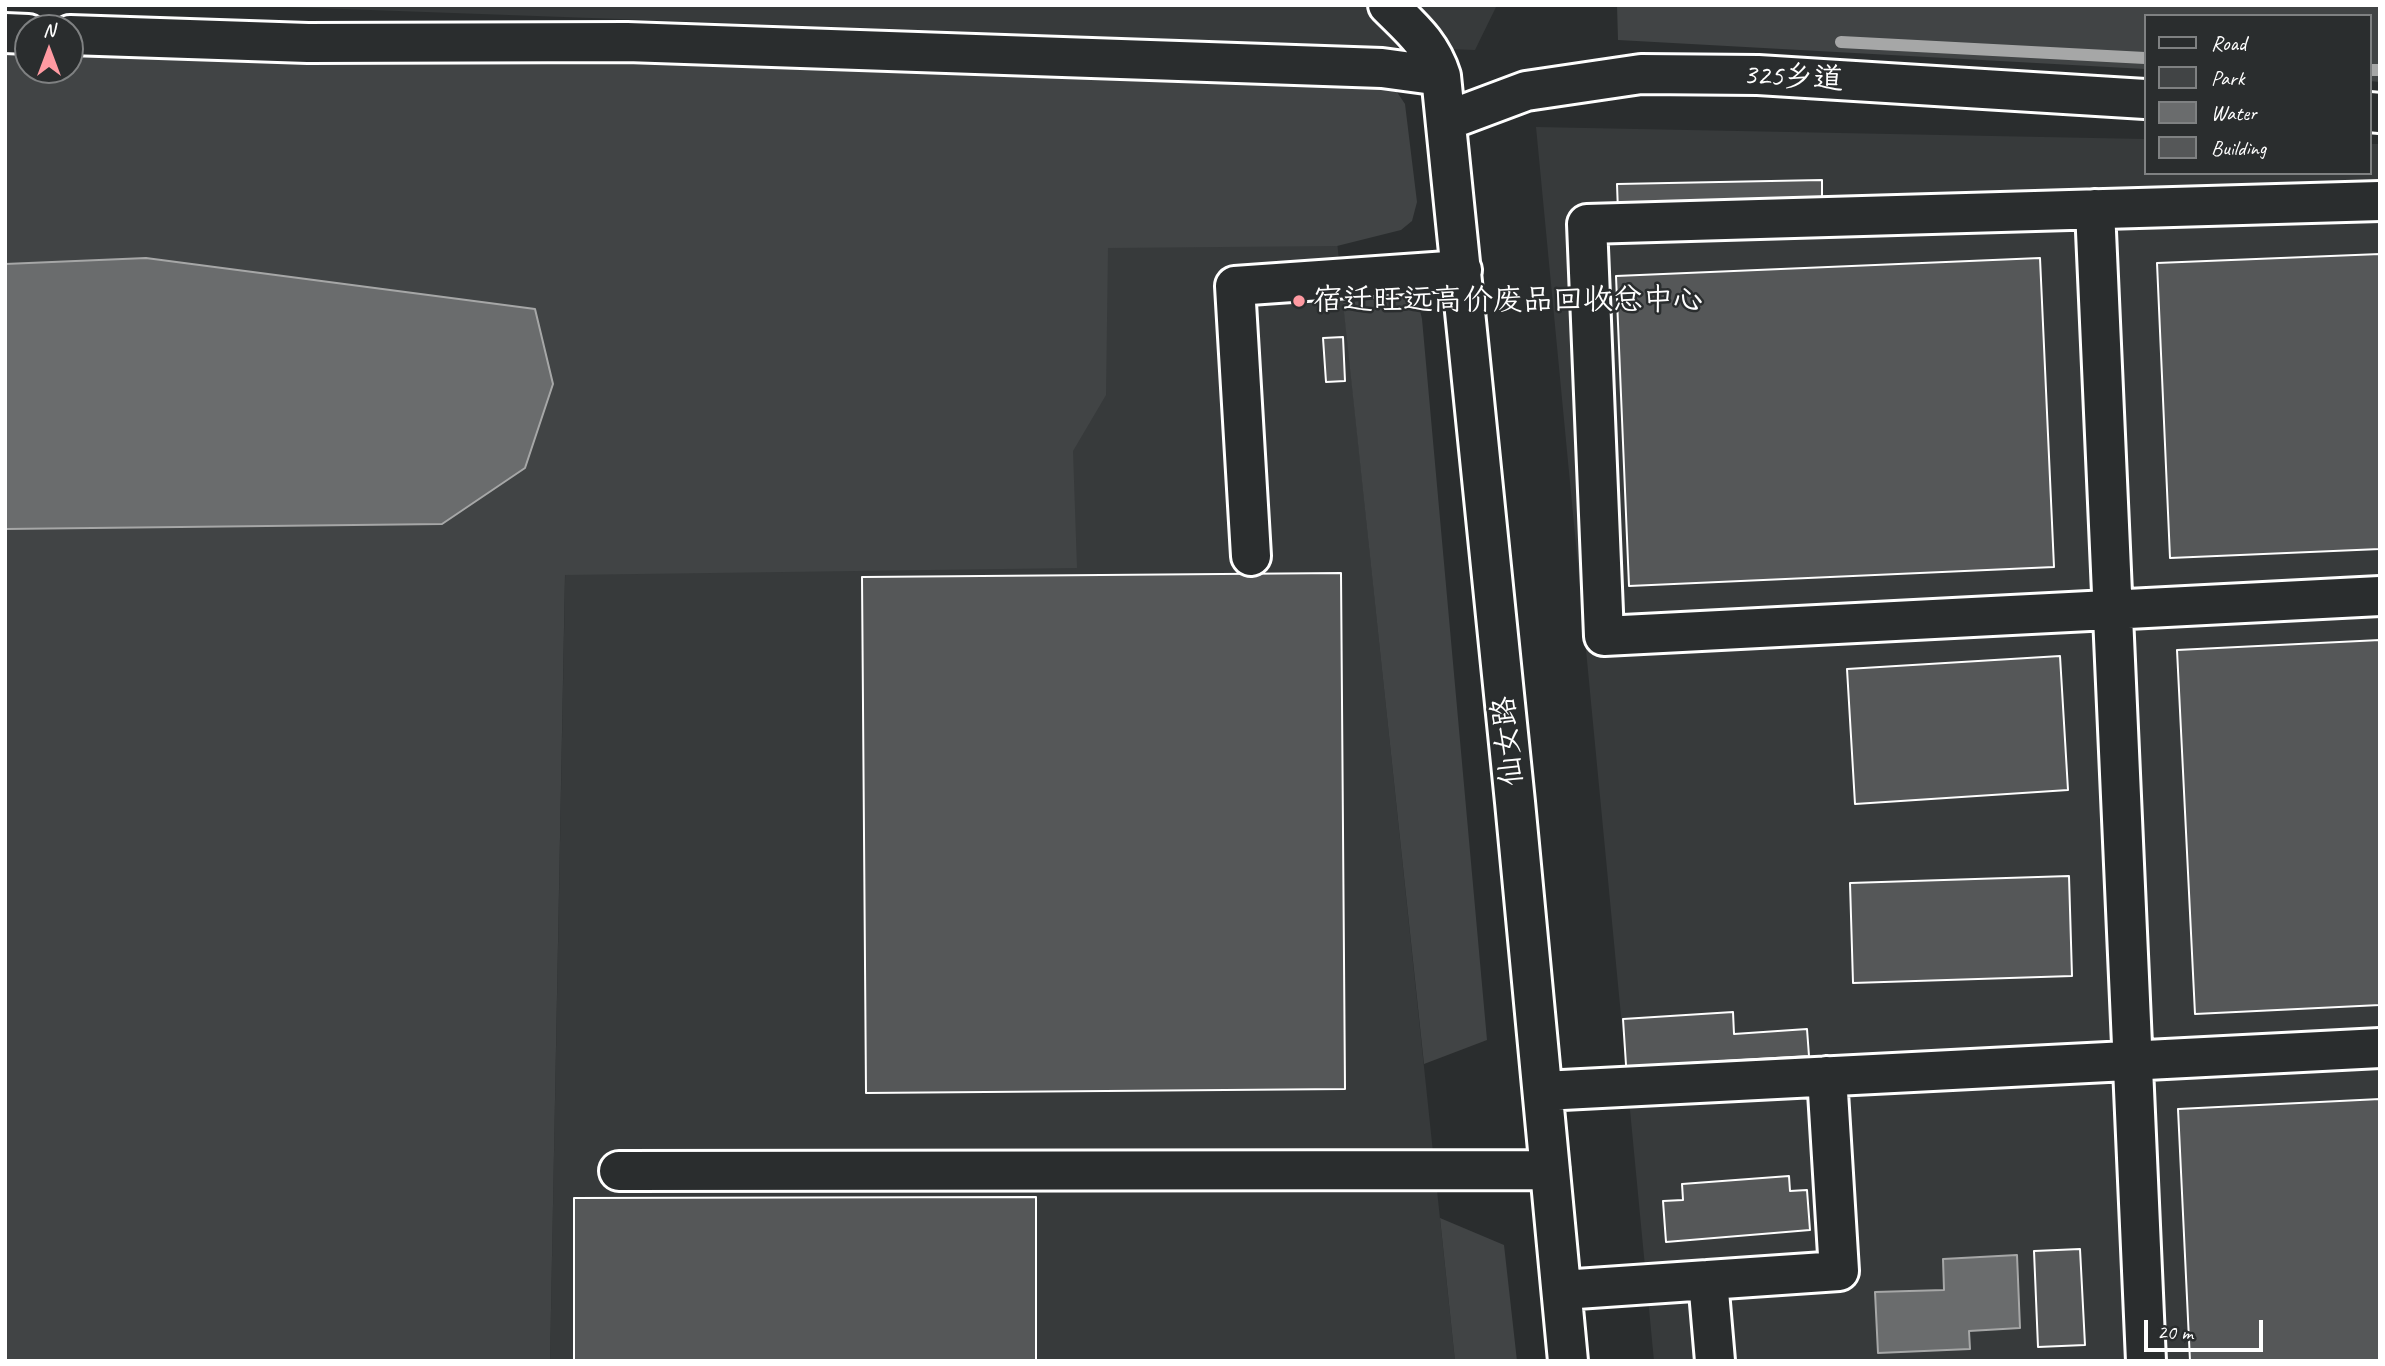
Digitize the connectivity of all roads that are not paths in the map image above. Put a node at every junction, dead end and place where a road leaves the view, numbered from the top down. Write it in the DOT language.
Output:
graph roads {
  1 [pos="1388,5"];
  2 [pos="84,35"];
  3 [pos="1441,76"];
  4 [pos="2144,99"];
  5 [pos="1446,121"];
  6 [pos="2380,201"];
  7 [pos="2095,209"];
  8 [pos="1462,270"];
  9 [pos="1251,556"];
  10 [pos="2380,596"];
  11 [pos="2113,609"];
  12 [pos="2380,1048"];
  13 [pos="2133,1061"];
  14 [pos="1827,1076"];
  15 [pos="1543,1091"];
  16 [pos="1550,1170"];
  17 [pos="619,1171"];
  18 [pos="1708,1280"];
  19 [pos="1562,1290"];
  20 [pos="1569,1361"];
  21 [pos="1715,1361"];
  22 [pos="2146,1361"];
  1 -- 3 [label="street, 仙女路"];
  2 -- 3 [label="street"];
  3 -- 5 [label="street, 仙女路"];
  4 -- 5 [label="street, 325乡道"];
  5 -- 8 [label="street, 仙女路"];
  6 -- 7 [label="street"];
  7 -- 11 [label="street"];
  7 -- 11 [label="street"];
  8 -- 9 [label="street"];
  8 -- 15 [label="street, 仙女路"];
  10 -- 11 [label="street"];
  11 -- 13 [label="street"];
  12 -- 13 [label="street"];
  13 -- 14 [label="street"];
  13 -- 22 [label="street"];
  14 -- 15 [label="street"];
  14 -- 18 [label="street"];
  15 -- 16 [label="street, 仙女路"];
  16 -- 17 [label="street"];
  16 -- 19 [label="street, 仙女路"];
  18 -- 19 [label="street"];
  18 -- 21 [label="street"];
  19 -- 20 [label="street, 仙女路"];
}
